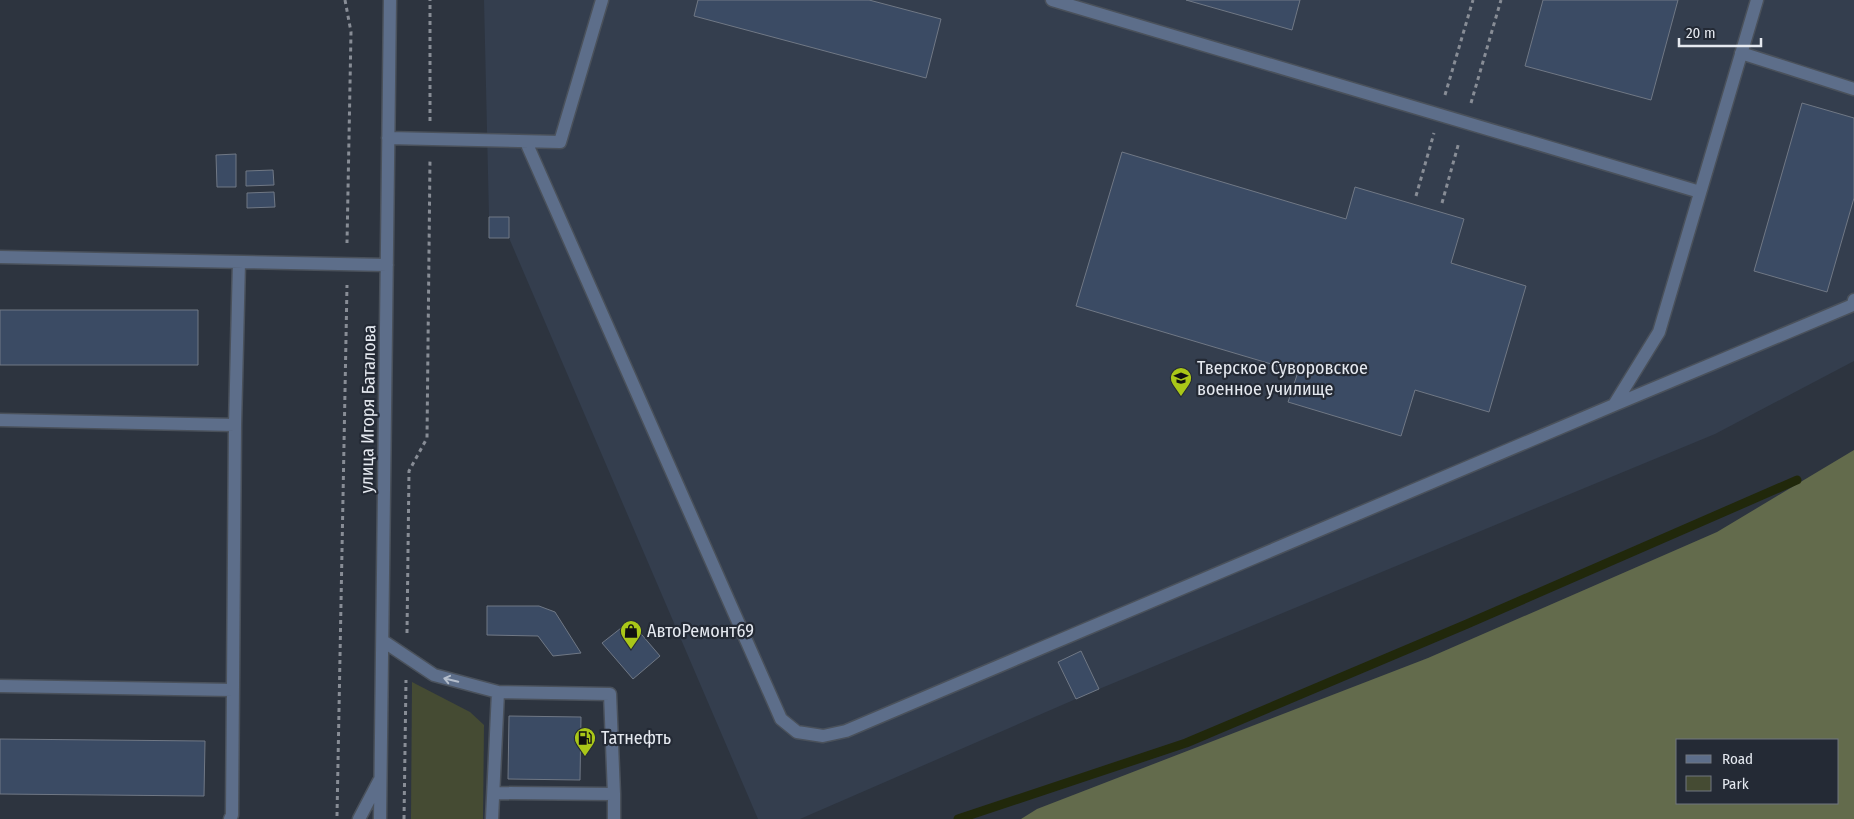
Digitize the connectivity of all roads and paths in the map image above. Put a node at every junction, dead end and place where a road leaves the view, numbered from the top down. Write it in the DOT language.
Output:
graph roads {
  1 [pos="344,0"];
  2 [pos="390,0"];
  3 [pos="430,0"];
  4 [pos="602,0"];
  5 [pos="1052,0"];
  6 [pos="1757,0"];
  7 [pos="1741,53"];
  8 [pos="1854,89"];
  9 [pos="388,138"];
  10 [pos="430,139"];
  11 [pos="526,142"];
  12 [pos="1700,192"];
  13 [pos="0,256"];
  14 [pos="239,262"];
  15 [pos="347,265"];
  16 [pos="387,265"];
  17 [pos="1854,300"];
  18 [pos="1614,405"];
  19 [pos="0,420"];
  20 [pos="235,425"];
  21 [pos="383,641"];
  22 [pos="406,657"];
  23 [pos="0,686"];
  24 [pos="233,690"];
  25 [pos="498,692"];
  26 [pos="380,779"];
  27 [pos="494,793"];
  28 [pos="614,794"];
  29 [pos="230,819"];
  30 [pos="337,819"];
  31 [pos="359,819"];
  32 [pos="380,819"];
  33 [pos="404,819"];
  34 [pos="492,819"];
  35 [pos="614,819"];
  1 -- 15 [label="path"];
  2 -- 9 [label="street, улица Игоря Баталова"];
  3 -- 10 [label="path"];
  4 -- 11 [label="street"];
  5 -- 12 [label="street"];
  6 -- 7 [label="street"];
  7 -- 8 [label="street"];
  7 -- 12 [label="street"];
  9 -- 10 [label="street"];
  9 -- 16 [label="street, улица Игоря Баталова"];
  10 -- 11 [label="street"];
  10 -- 22 [label="path"];
  11 -- 18 [label="street"];
  12 -- 18 [label="street"];
  13 -- 14 [label="street"];
  14 -- 15 [label="street"];
  14 -- 20 [label="street"];
  15 -- 16 [label="street"];
  15 -- 30 [label="path"];
  16 -- 21 [label="street, улица Игоря Баталова"];
  17 -- 18 [label="street"];
  19 -- 20 [label="street"];
  20 -- 24 [label="street"];
  21 -- 22 [label="street"];
  21 -- 26 [label="street, улица Игоря Баталова"];
  25 -- 22 [label="street, one-way"];
  22 -- 33 [label="path"];
  23 -- 24 [label="street"];
  24 -- 29 [label="street"];
  25 -- 27 [label="street"];
  25 -- 28 [label="street"];
  26 -- 31 [label="street"];
  26 -- 32 [label="street, улица Игоря Баталова"];
  27 -- 28 [label="street"];
  27 -- 34 [label="street"];
  28 -- 35 [label="street"];
}
